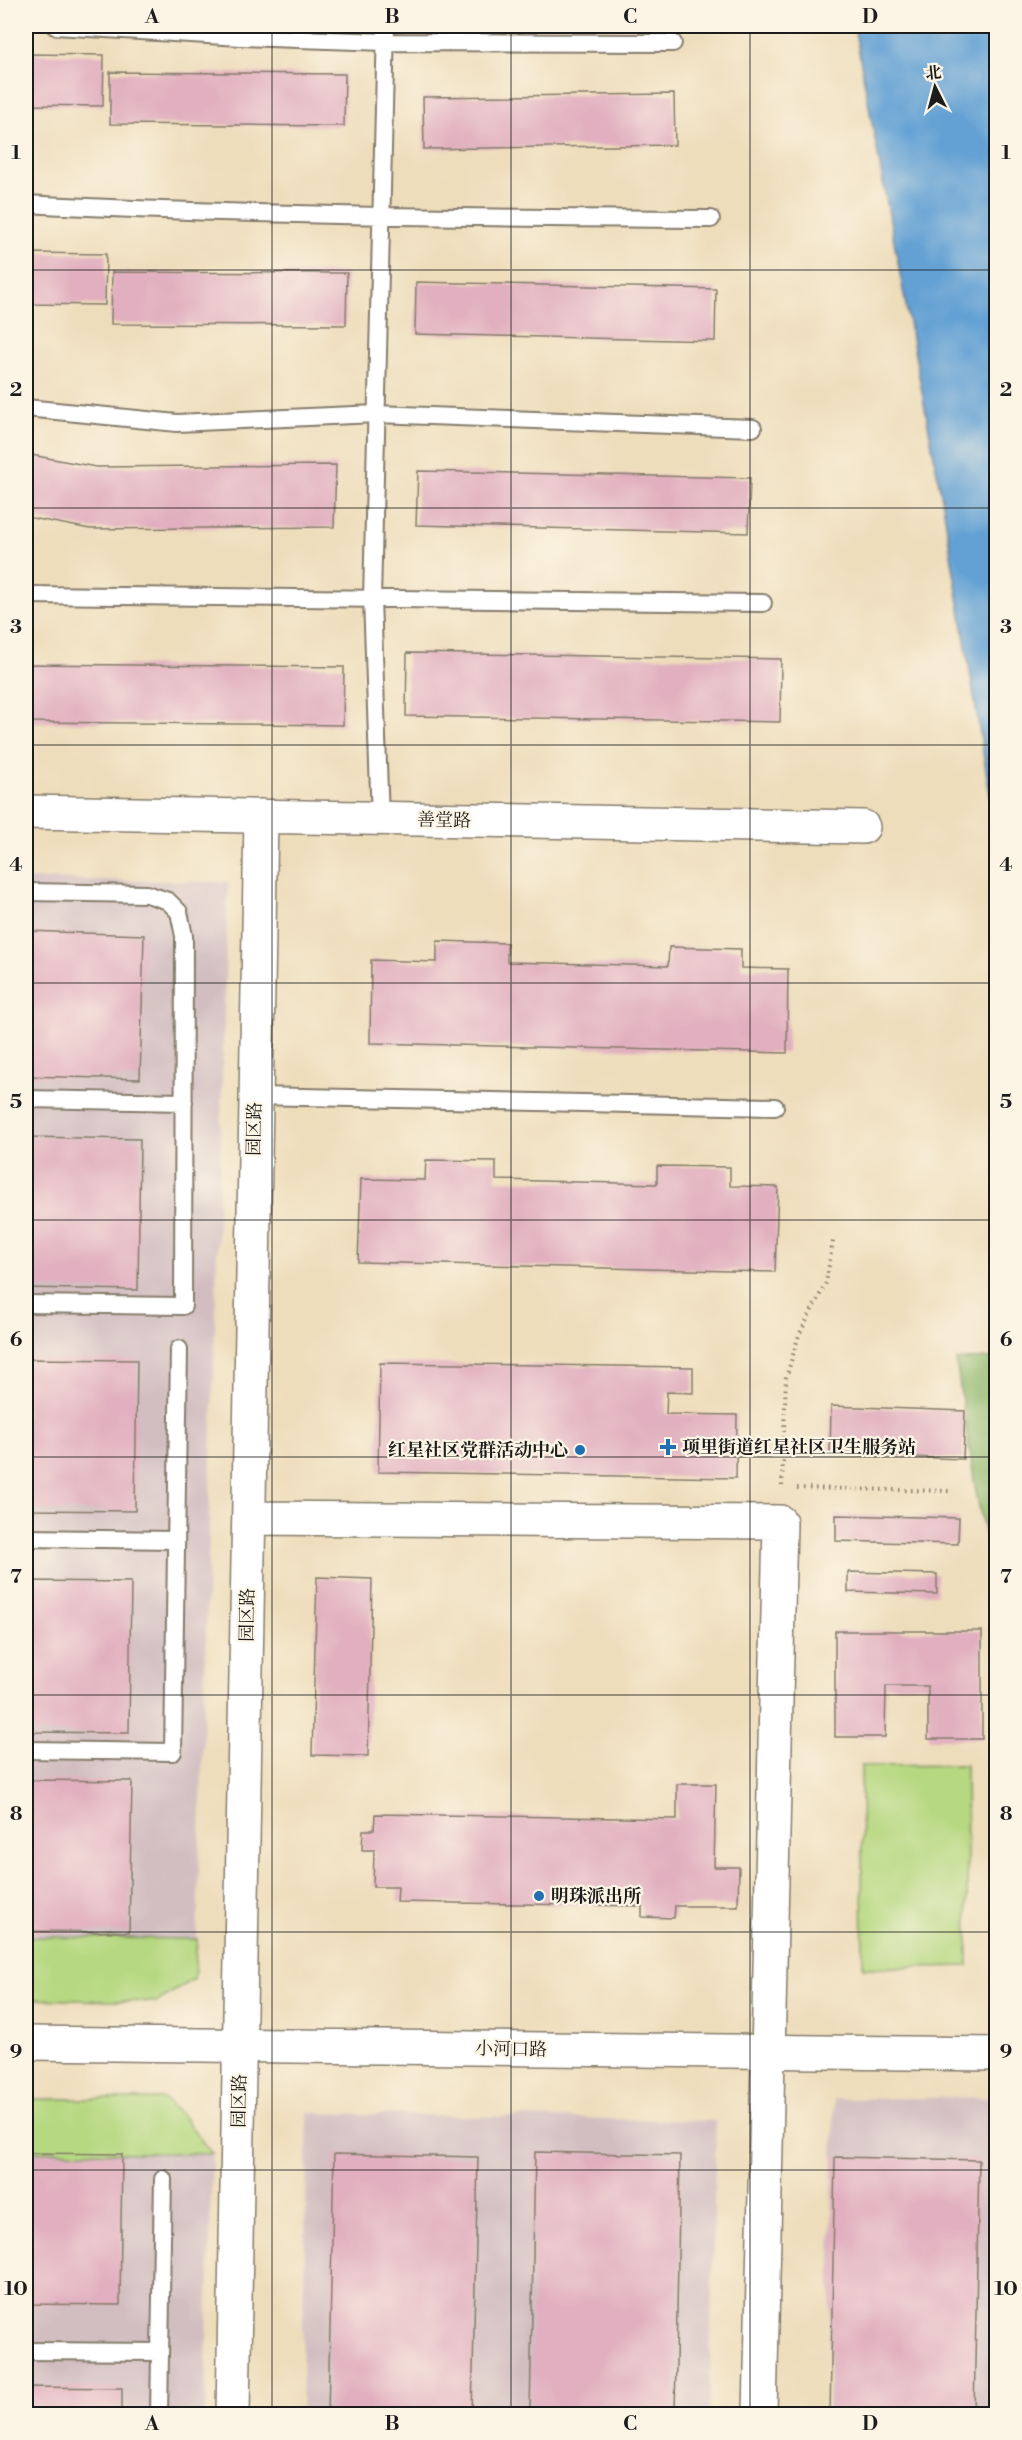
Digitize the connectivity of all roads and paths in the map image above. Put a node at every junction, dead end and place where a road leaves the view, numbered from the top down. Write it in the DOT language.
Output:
graph roads {
  1 [pos="55,26"];
  2 [pos="386,34"];
  3 [pos="673,43"];
  4 [pos="26,204"];
  5 [pos="381,217"];
  6 [pos="711,219"];
  7 [pos="26,408"];
  8 [pos="376,414"];
  9 [pos="753,428"];
  10 [pos="26,595"];
  11 [pos="372,599"];
  12 [pos="763,603"];
  13 [pos="26,812"];
  14 [pos="261,816"];
  15 [pos="380,819"];
  16 [pos="863,827"];
  17 [pos="26,892"];
  18 [pos="255,1096"];
  19 [pos="26,1099"];
  20 [pos="184,1102"];
  21 [pos="775,1107"];
  22 [pos="833,1242"];
  23 [pos="26,1304"];
  24 [pos="179,1349"];
  25 [pos="950,1491"];
  26 [pos="249,1518"];
  27 [pos="26,1538"];
  28 [pos="176,1540"];
  29 [pos="26,1750"];
  30 [pos="26,2043"];
  31 [pos="240,2046"];
  32 [pos="768,2051"];
  33 [pos="996,2054"];
  34 [pos="163,2179"];
  35 [pos="26,2351"];
  36 [pos="160,2352"];
  37 [pos="159,2415"];
  38 [pos="233,2415"];
  39 [pos="760,2415"];
  1 -- 2 [label="lane"];
  2 -- 3 [label="lane"];
  2 -- 5 [label="lane"];
  4 -- 5 [label="lane"];
  5 -- 6 [label="lane"];
  5 -- 8 [label="lane"];
  7 -- 8 [label="lane"];
  8 -- 9 [label="lane"];
  8 -- 11 [label="lane"];
  10 -- 11 [label="lane"];
  11 -- 12 [label="lane"];
  11 -- 15 [label="lane"];
  13 -- 14 [label="street, 善堂路"];
  14 -- 15 [label="street, 善堂路"];
  14 -- 18 [label="street, 园区路"];
  15 -- 16 [label="street, 善堂路"];
  17 -- 20 [label="lane"];
  18 -- 21 [label="lane"];
  18 -- 26 [label="street, 园区路"];
  19 -- 20 [label="lane"];
  20 -- 23 [label="lane"];
  22 -- 25 [label="path"];
  24 -- 28 [label="lane"];
  26 -- 31 [label="street, 园区路"];
  26 -- 32 [label="street"];
  27 -- 28 [label="lane"];
  28 -- 29 [label="lane"];
  30 -- 31 [label="street, 小河口路"];
  31 -- 32 [label="street, 小河口路"];
  31 -- 38 [label="street, 园区路"];
  32 -- 33 [label="street, 小河口路"];
  32 -- 39 [label="street"];
  34 -- 36 [label="lane"];
  35 -- 36 [label="lane"];
  36 -- 37 [label="lane"];
}
